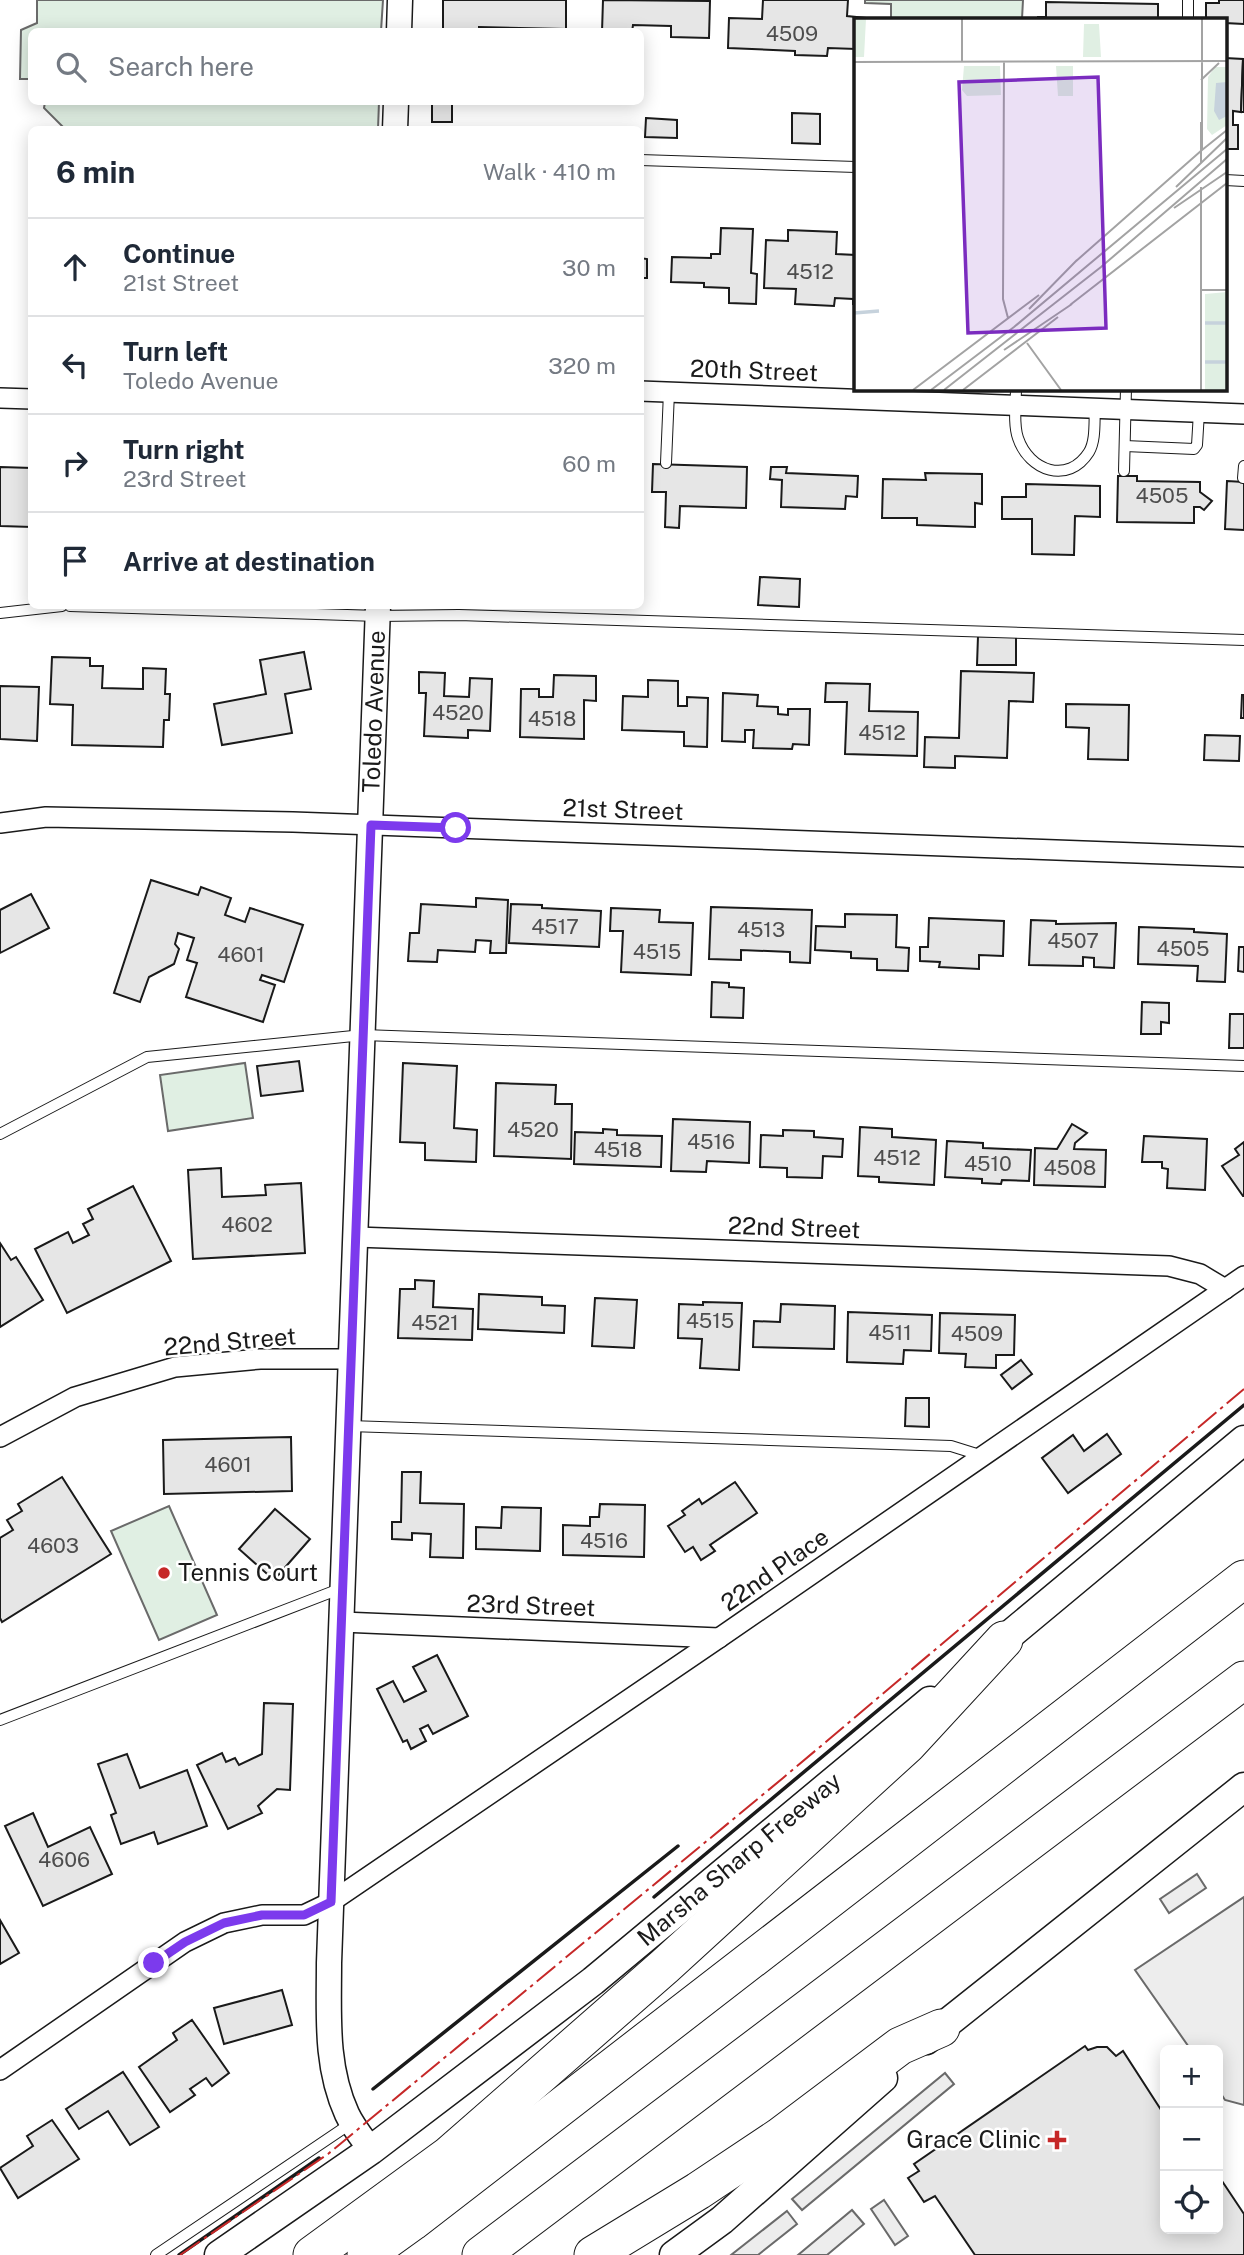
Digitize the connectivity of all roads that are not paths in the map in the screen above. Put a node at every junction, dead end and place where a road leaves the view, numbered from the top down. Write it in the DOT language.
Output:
graph roads {
  1 [pos="400,0"];
  2 [pos="1188,0"];
  3 [pos="1188,18"];
  4 [pos="399,28"];
  5 [pos="396,105"];
  6 [pos="395,126"];
  7 [pos="644,160"];
  8 [pos="854,167"];
  9 [pos="1226,180"];
  10 [pos="1244,181"];
  11 [pos="1126,390"];
  12 [pos="644,391"];
  13 [pos="668,392"];
  14 [pos="894,395"];
  15 [pos="1016,397"];
  16 [pos="0,398"];
  17 [pos="28,399"];
  18 [pos="1095,408"];
  19 [pos="1125,410"];
  20 [pos="1199,412"];
  21 [pos="1244,414"];
  22 [pos="1125,446"];
  23 [pos="666,463"];
  24 [pos="1244,466"];
  25 [pos="1124,471"];
  26 [pos="1244,478"];
  27 [pos="35,609"];
  28 [pos="301,609"];
  29 [pos="378,610"];
  30 [pos="0,613"];
  31 [pos="1244,640"];
  32 [pos="0,823"];
  33 [pos="371,825"];
  34 [pos="1244,857"];
  35 [pos="363,1035"];
  36 [pos="1244,1066"];
  37 [pos="0,1134"];
  38 [pos="356,1237"];
  39 [pos="1244,1276"];
  40 [pos="1226,1289"];
  41 [pos="351,1359"];
  42 [pos="349,1426"];
  43 [pos="0,1437"];
  44 [pos="1244,1440"];
  45 [pos="983,1456"];
  46 [pos="1244,1579"];
  47 [pos="343,1587"];
  48 [pos="342,1622"];
  49 [pos="719,1638"];
  50 [pos="1004,1640"];
  51 [pos="1244,1680"];
  52 [pos="0,1720"];
  53 [pos="1244,1787"];
  54 [pos="331,1902"];
  55 [pos="941,2028"];
  56 [pos="0,2070"];
  57 [pos="352,2123"];
  58 [pos="371,2150"];
  59 [pos="156,2255"];
  60 [pos="219,2255"];
  61 [pos="312,2255"];
  62 [pos="366,2255"];
  63 [pos="481,2255"];
  64 [pos="593,2255"];
  65 [pos="674,2255"];
  1 -- 4 [label="street"];
  2 -- 3 [label="lane"];
  5 -- 6 [label="street"];
  7 -- 8 [label="lane"];
  9 -- 10 [label="lane"];
  11 -- 19 [label="lane"];
  12 -- 13 [label="street, 20th Street"];
  13 -- 14 [label="street, 20th Street"];
  13 -- 23 [label="lane"];
  14 -- 15 [label="street, 20th Street"];
  15 -- 18 [label="street, 20th Street"];
  15 -- 18 [label="lane"];
  16 -- 17 [label="street"];
  18 -- 19 [label="street, 20th Street"];
  19 -- 20 [label="street, 20th Street"];
  19 -- 22 [label="lane"];
  20 -- 21 [label="street, 20th Street"];
  20 -- 22 [label="lane"];
  22 -- 25 [label="lane"];
  24 -- 26 [label="lane"];
  27 -- 30 [label="lane"];
  28 -- 29 [label="lane"];
  29 -- 31 [label="lane"];
  29 -- 33 [label="street, Toledo Avenue"];
  32 -- 33 [label="street, 21st Street"];
  33 -- 34 [label="street, 21st Street"];
  33 -- 35 [label="street, Toledo Avenue"];
  35 -- 36 [label="lane"];
  35 -- 37 [label="lane"];
  35 -- 38 [label="street, Toledo Avenue"];
  38 -- 40 [label="street, 22nd Street"];
  38 -- 41 [label="street, Toledo Avenue"];
  39 -- 40 [label="street, 22nd Place"];
  40 -- 45 [label="street, 22nd Place"];
  41 -- 42 [label="street, Toledo Avenue"];
  41 -- 43 [label="street, 22nd Street"];
  42 -- 45 [label="lane"];
  42 -- 47 [label="street, Toledo Avenue"];
  44 -- 50 [label="main road, Marsha Sharp Freeway"];
  45 -- 49 [label="street, 22nd Place"];
  46 -- 62 [label="highway"];
  47 -- 48 [label="street, Toledo Avenue"];
  47 -- 52 [label="lane"];
  48 -- 49 [label="street, 23rd Street"];
  48 -- 54 [label="street, Toledo Avenue"];
  49 -- 54 [label="street, 22nd Place"];
  50 -- 58 [label="main road, Marsha Sharp Freeway"];
  50 -- 61 [label="highway"];
  51 -- 63 [label="highway"];
  53 -- 55 [label="main road"];
  54 -- 56 [label="street"];
  54 -- 57 [label="street, Toledo Avenue"];
  55 -- 64 [label="highway"];
  55 -- 65 [label="main road"];
  57 -- 58 [label="street, Toledo Avenue"];
  57 -- 59 [label="lane"];
  58 -- 60 [label="main road, Marsha Sharp Freeway"];
}
